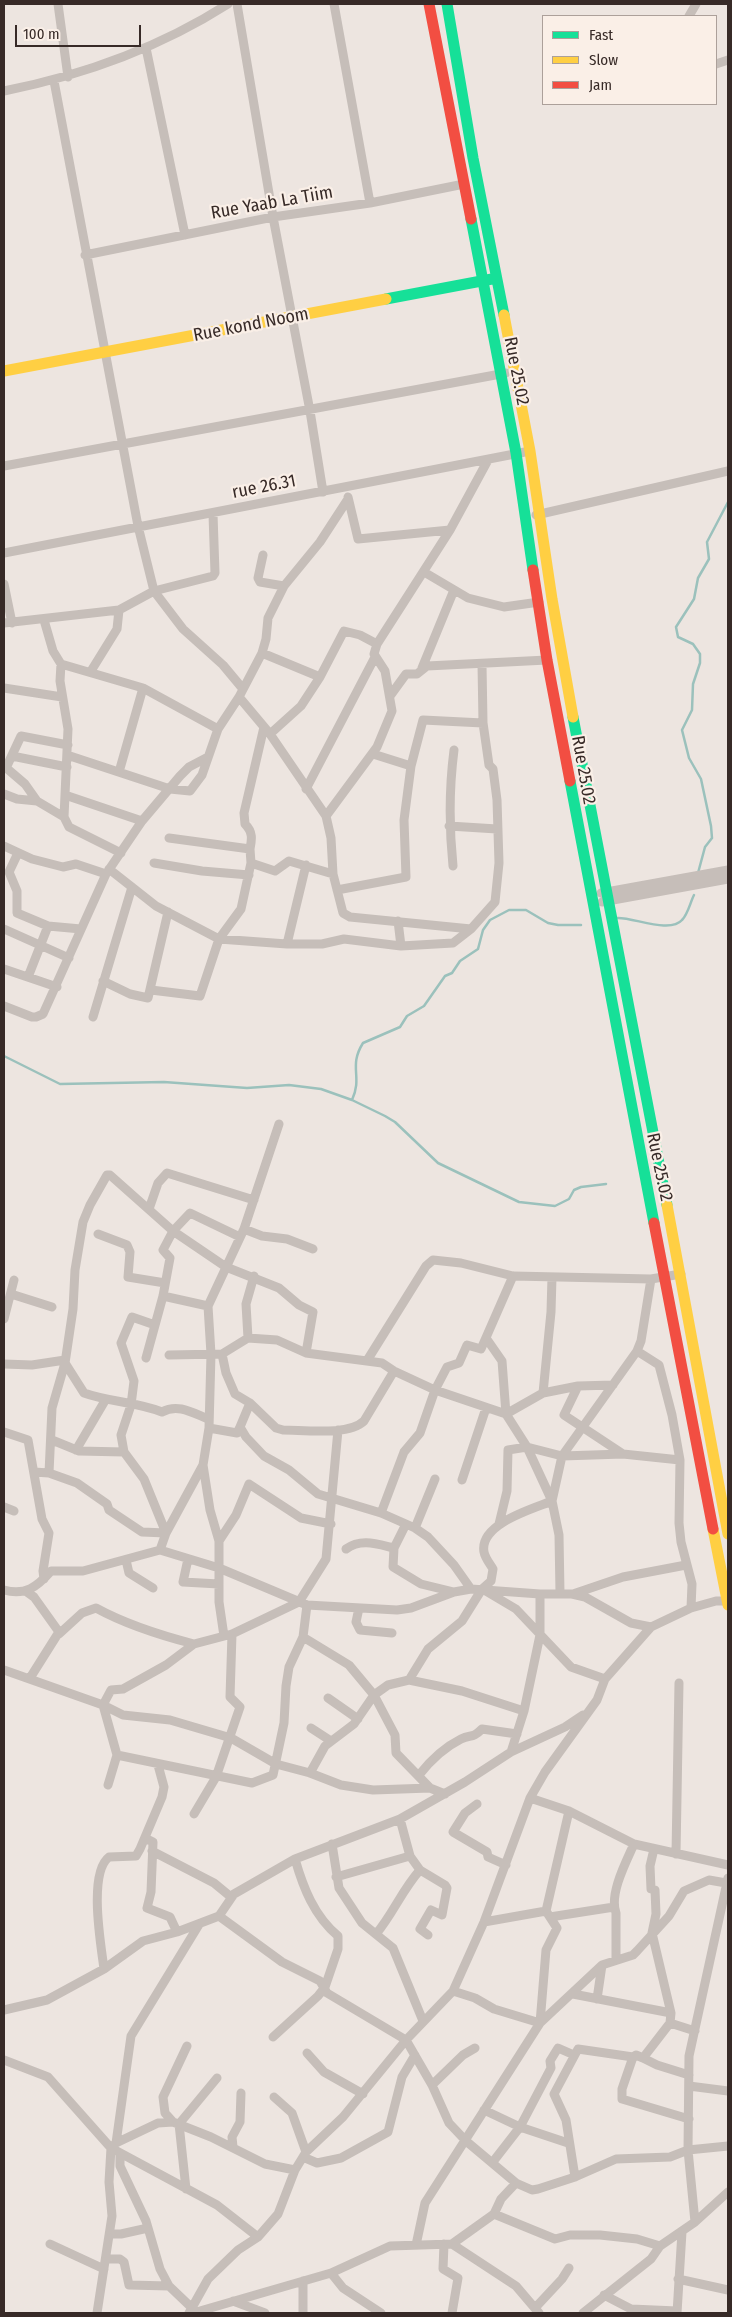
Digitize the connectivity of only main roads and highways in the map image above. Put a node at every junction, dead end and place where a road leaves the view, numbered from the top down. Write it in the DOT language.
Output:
graph roads {
  1 [pos="429,4"];
  2 [pos="447,4"];
  3 [pos="497,278"];
  4 [pos="481,281"];
  5 [pos="4,371"];
  6 [pos="728,1534"];
  7 [pos="728,1602"];
  1 -- 4 [label="main road, Rue 25.02"];
  2 -- 3 [label="main road, Rue 25.02"];
  3 -- 4 [label="main road, Rue kond Noom"];
  3 -- 6 [label="main road, Rue 25.02"];
  4 -- 5 [label="main road, Rue kond Noom"];
  4 -- 7 [label="main road, Rue 25.02"];
}
